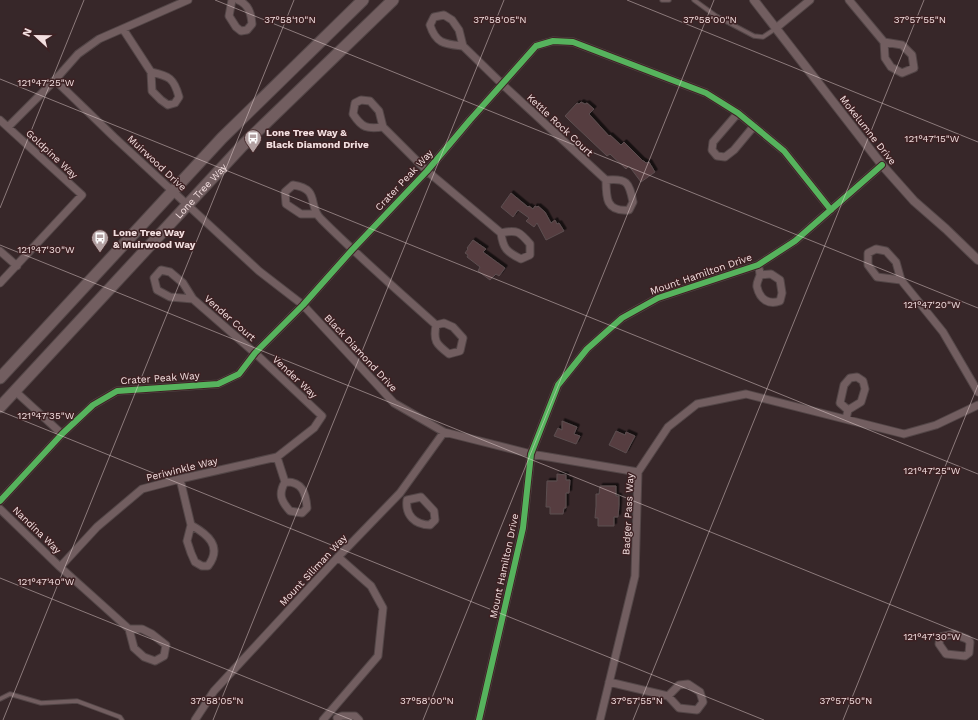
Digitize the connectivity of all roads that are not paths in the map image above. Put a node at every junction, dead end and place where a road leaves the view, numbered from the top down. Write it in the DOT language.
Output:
graph roads {
  1 [pos="188,0"];
  2 [pos="232,0"];
  3 [pos="238,0"];
  4 [pos="363,0"];
  5 [pos="393,0"];
  6 [pos="662,0"];
  7 [pos="669,0"];
  8 [pos="694,0"];
  9 [pos="754,0"];
  10 [pos="810,0"];
  11 [pos="849,0"];
  12 [pos="776,28"];
  13 [pos="123,29"];
  14 [pos="884,42"];
  15 [pos="463,46"];
  16 [pos="151,72"];
  17 [pos="55,80"];
  18 [pos="502,84"];
  19 [pos="738,113"];
  20 [pos="0,120"];
  21 [pos="383,126"];
  22 [pos="754,126"];
  23 [pos="8,127"];
  24 [pos="882,165"];
  25 [pos="427,171"];
  26 [pos="606,180"];
  27 [pos="173,192"];
  28 [pos="188,206"];
  29 [pos="831,210"];
  30 [pos="315,214"];
  31 [pos="501,233"];
  32 [pos="352,250"];
  33 [pos="0,251"];
  34 [pos="978,260"];
  35 [pos="758,265"];
  36 [pos="16,266"];
  37 [pos="760,275"];
  38 [pos="901,280"];
  39 [pos="0,283"];
  40 [pos="193,299"];
  41 [pos="303,306"];
  42 [pos="436,325"];
  43 [pos="255,352"];
  44 [pos="0,378"];
  45 [pos="16,390"];
  46 [pos="978,392"];
  47 [pos="978,405"];
  48 [pos="0,407"];
  49 [pos="848,410"];
  50 [pos="322,416"];
  51 [pos="846,419"];
  52 [pos="444,432"];
  53 [pos="62,434"];
  54 [pos="531,454"];
  55 [pos="277,457"];
  56 [pos="638,472"];
  57 [pos="180,479"];
  58 [pos="285,482"];
  59 [pos="400,493"];
  60 [pos="407,500"];
  61 [pos="0,501"];
  62 [pos="0,509"];
  63 [pos="191,525"];
  64 [pos="338,557"];
  65 [pos="60,567"];
  66 [pos="129,629"];
  67 [pos="609,682"];
  68 [pos="668,696"];
  69 [pos="0,699"];
  70 [pos="330,713"];
  71 [pos="337,719"];
  72 [pos="122,720"];
  73 [pos="195,720"];
  74 [pos="323,720"];
  75 [pos="359,720"];
  76 [pos="479,720"];
  77 [pos="600,720"];
  1 -- 13 [label="street"];
  2 -- 3 [label="street"];
  4 -- 27 [label="main road, Lone Tree Way"];
  5 -- 28 [label="main road, Lone Tree Way"];
  6 -- 7 [label="lane"];
  8 -- 12 [label="lane"];
  9 -- 12 [label="street, Mokelumne Drive"];
  10 -- 12 [label="street"];
  11 -- 14 [label="street"];
  12 -- 24 [label="street, Mokelumne Drive"];
  13 -- 16 [label="street"];
  13 -- 17 [label="street"];
  14 -- 14 [label="street"];
  15 -- 15 [label="street"];
  15 -- 18 [label="street, Kettle Rock Court"];
  16 -- 16 [label="street"];
  17 -- 23 [label="street"];
  17 -- 27 [label="street, Muirwood Drive"];
  18 -- 19 [label="street, Crater Peak Way"];
  18 -- 25 [label="street, Crater Peak Way"];
  18 -- 26 [label="street, Kettle Rock Court"];
  19 -- 22 [label="street, Crater Peak Way"];
  19 -- 22 [label="street"];
  20 -- 23 [label="street, Goldpine Way"];
  21 -- 21 [label="street"];
  21 -- 25 [label="street"];
  22 -- 29 [label="street, Crater Peak Way"];
  23 -- 36 [label="street, Goldpine Way"];
  24 -- 29 [label="street, Mount Hamilton Drive"];
  24 -- 34 [label="street, Mokelumne Drive"];
  25 -- 31 [label="street"];
  25 -- 32 [label="street, Crater Peak Way"];
  26 -- 26 [label="street"];
  27 -- 28 [label="street, Muirwood Drive"];
  27 -- 44 [label="main road, Lone Tree Way"];
  28 -- 41 [label="street, Muirwood Drive"];
  28 -- 45 [label="main road, Lone Tree Way"];
  29 -- 35 [label="street, Mount Hamilton Drive"];
  30 -- 30 [label="street"];
  30 -- 32 [label="street"];
  31 -- 31 [label="street"];
  32 -- 41 [label="street, Crater Peak Way"];
  32 -- 42 [label="street"];
  33 -- 36 [label="street"];
  35 -- 37 [label="street"];
  35 -- 54 [label="street, Mount Hamilton Drive"];
  36 -- 39 [label="street"];
  38 -- 38 [label="street"];
  38 -- 46 [label="street"];
  40 -- 40 [label="street, Vender Court"];
  40 -- 43 [label="street, Vender Court"];
  41 -- 43 [label="street, Crater Peak Way"];
  41 -- 52 [label="street, Black Diamond Drive"];
  42 -- 42 [label="street"];
  43 -- 50 [label="street, Vender Way"];
  43 -- 53 [label="street, Crater Peak Way"];
  45 -- 48 [label="main road, Lone Tree Way"];
  45 -- 53 [label="street"];
  47 -- 51 [label="street, Badger Pass Way"];
  49 -- 49 [label="street"];
  49 -- 51 [label="street"];
  50 -- 55 [label="street, Periwinkle Way"];
  51 -- 56 [label="street, Badger Pass Way"];
  52 -- 54 [label="street, Black Diamond Drive"];
  52 -- 59 [label="street, Mount Siliman Way"];
  53 -- 61 [label="street, Crater Peak Way"];
  54 -- 56 [label="street, Black Diamond Drive"];
  54 -- 76 [label="street, Mount Hamilton Drive"];
  55 -- 57 [label="street, Periwinkle Way"];
  55 -- 58 [label="street"];
  56 -- 67 [label="street, Badger Pass Way"];
  57 -- 63 [label="street"];
  57 -- 65 [label="street, Periwinkle Way"];
  58 -- 58 [label="street"];
  59 -- 60 [label="street"];
  59 -- 64 [label="street, Mount Siliman Way"];
  60 -- 60 [label="street"];
  62 -- 65 [label="street, Nandina Way"];
  63 -- 63 [label="street"];
  64 -- 70 [label="street"];
  64 -- 73 [label="street, Mount Siliman Way"];
  65 -- 66 [label="street, Nandina Way"];
  66 -- 66 [label="street"];
  67 -- 68 [label="street"];
  67 -- 77 [label="street, Badger Pass Way"];
  68 -- 68 [label="street"];
  69 -- 72 [label="lane"];
  70 -- 71 [label="street"];
  70 -- 74 [label="street"];
  71 -- 75 [label="street"];
}
